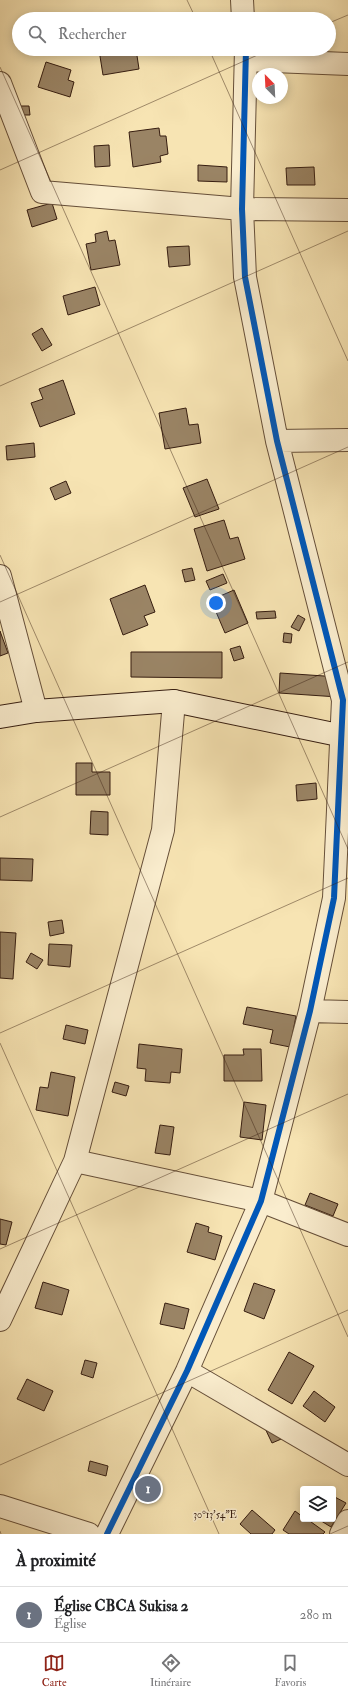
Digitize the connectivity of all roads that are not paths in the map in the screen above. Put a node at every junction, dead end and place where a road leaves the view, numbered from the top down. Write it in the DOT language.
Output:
graph roads {
  1 [pos="242,0"];
  2 [pos="243,12"];
  3 [pos="246,56"];
  4 [pos="266,56"];
  5 [pos="348,64"];
  6 [pos="0,83"];
  7 [pos="242,209"];
  8 [pos="348,210"];
  9 [pos="348,440"];
  10 [pos="277,441"];
  11 [pos="0,576"];
  12 [pos="174,701"];
  13 [pos="36,711"];
  14 [pos="0,718"];
  15 [pos="345,737"];
  16 [pos="310,1011"];
  17 [pos="348,1012"];
  18 [pos="75,1161"];
  19 [pos="261,1201"];
  20 [pos="348,1235"];
  21 [pos="0,1320"];
  22 [pos="187,1371"];
  23 [pos="348,1465"];
  24 [pos="0,1506"];
  25 [pos="348,1520"];
  26 [pos="89,1534"];
  27 [pos="107,1534"];
  28 [pos="340,1534"];
  1 -- 2 [label="street"];
  3 -- 7 [label="street"];
  4 -- 5 [label="street"];
  6 -- 7 [label="street"];
  7 -- 8 [label="street"];
  7 -- 10 [label="street"];
  9 -- 10 [label="street"];
  10 -- 15 [label="street"];
  11 -- 13 [label="street"];
  12 -- 13 [label="street"];
  12 -- 15 [label="street"];
  12 -- 18 [label="street"];
  13 -- 14 [label="street"];
  15 -- 16 [label="street"];
  16 -- 17 [label="street"];
  16 -- 19 [label="street"];
  18 -- 19 [label="street"];
  18 -- 21 [label="street"];
  19 -- 20 [label="street"];
  19 -- 22 [label="street"];
  22 -- 23 [label="street"];
  22 -- 27 [label="street"];
  24 -- 26 [label="street"];
  25 -- 28 [label="street"];
}
